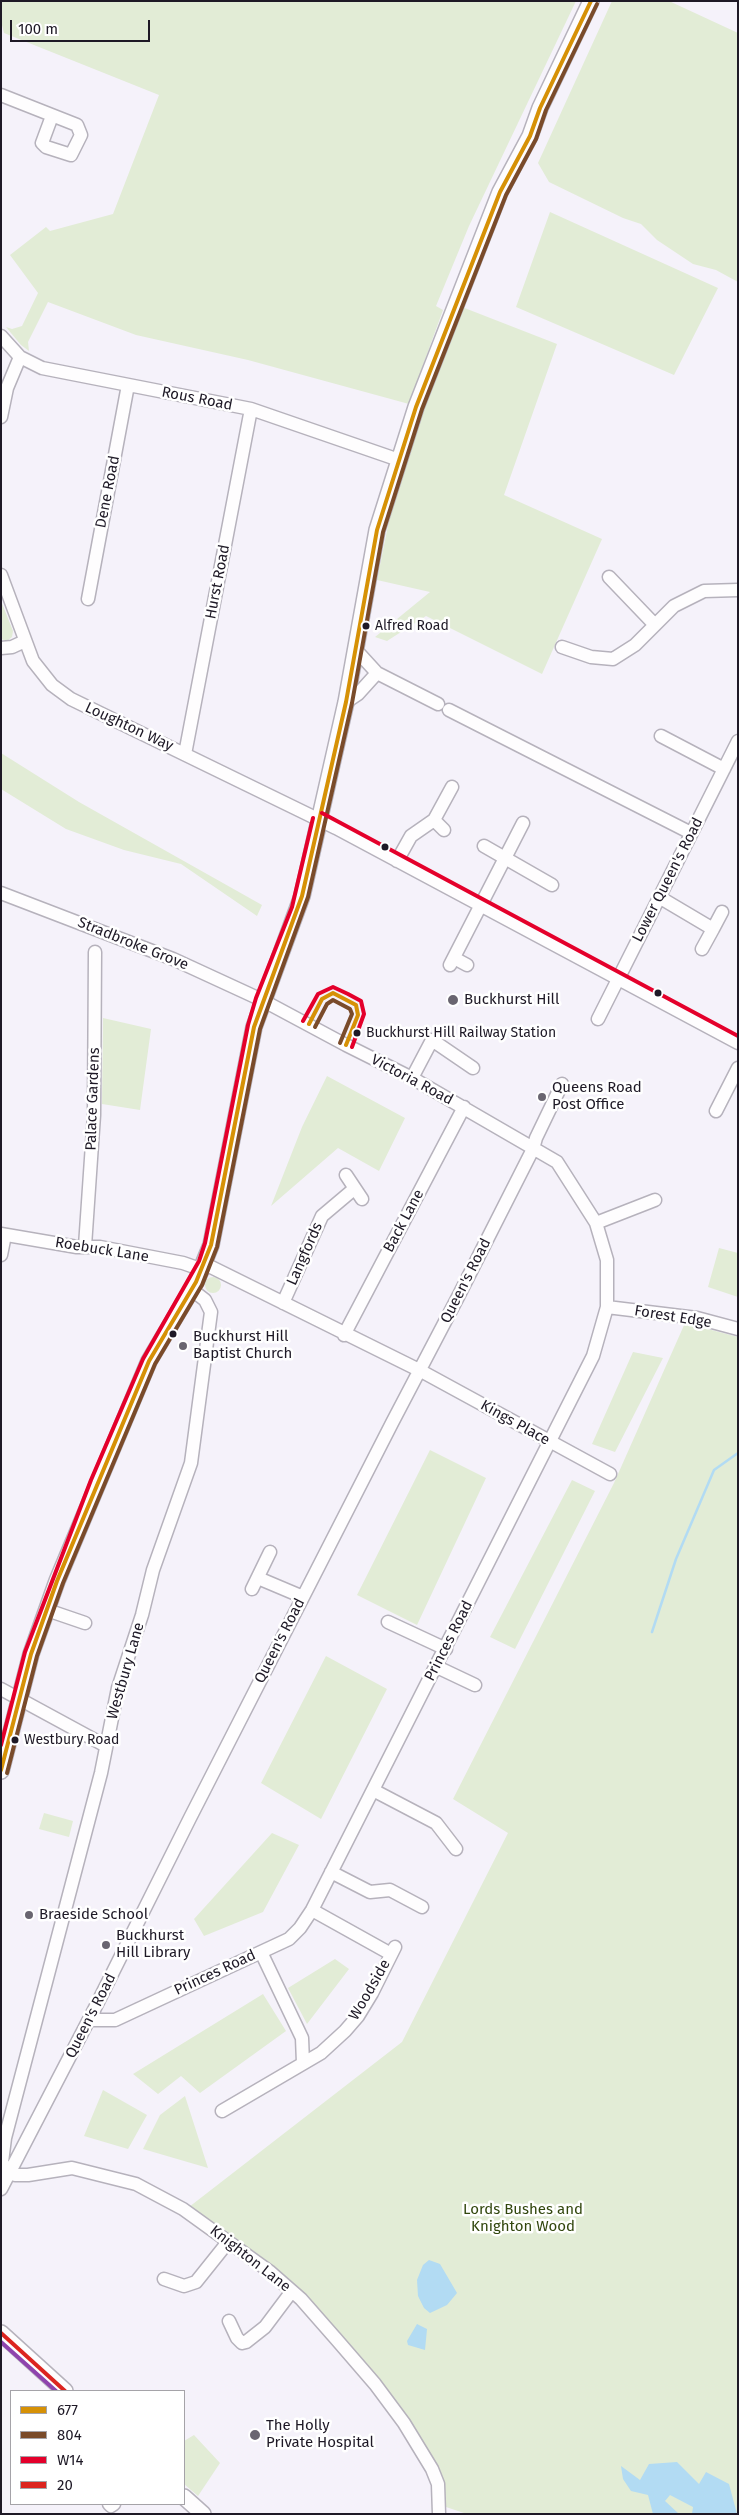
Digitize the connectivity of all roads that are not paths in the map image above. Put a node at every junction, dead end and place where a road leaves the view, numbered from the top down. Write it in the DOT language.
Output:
graph roads {
  1 [pos="591,1"];
  2 [pos="1,95"];
  3 [pos="52,116"];
  4 [pos="1,336"];
  5 [pos="20,357"];
  6 [pos="128,385"];
  7 [pos="251,409"];
  8 [pos="1,417"];
  9 [pos="400,460"];
  10 [pos="1,575"];
  11 [pos="609,578"];
  12 [pos="738,590"];
  13 [pos="88,598"];
  14 [pos="654,625"];
  15 [pos="25,642"];
  16 [pos="562,647"];
  17 [pos="1,648"];
  18 [pos="356,650"];
  19 [pos="377,673"];
  20 [pos="346,702"];
  21 [pos="662,736"];
  22 [pos="737,744"];
  23 [pos="185,754"];
  24 [pos="724,769"];
  25 [pos="452,787"];
  26 [pos="319,819"];
  27 [pos="434,820"];
  28 [pos="523,823"];
  29 [pos="444,830"];
  30 [pos="692,833"];
  31 [pos="484,846"];
  32 [pos="505,860"];
  33 [pos="397,861"];
  34 [pos="552,885"];
  35 [pos="1,893"];
  36 [pos="659,897"];
  37 [pos="481,906"];
  38 [pos="722,912"];
  39 [pos="713,929"];
  40 [pos="702,949"];
  41 [pos="95,952"];
  42 [pos="467,965"];
  43 [pos="618,980"];
  44 [pos="262,1000"];
  45 [pos="598,1019"];
  46 [pos="738,1044"];
  47 [pos="473,1068"];
  48 [pos="738,1068"];
  49 [pos="412,1078"];
  50 [pos="561,1088"];
  51 [pos="464,1107"];
  52 [pos="716,1111"];
  53 [pos="533,1149"];
  54 [pos="346,1175"];
  55 [pos="654,1200"];
  56 [pos="596,1223"];
  57 [pos="3,1234"];
  58 [pos="85,1246"];
  59 [pos="1,1255"];
  60 [pos="204,1267"];
  61 [pos="192,1290"];
  62 [pos="282,1303"];
  63 [pos="608,1307"];
  64 [pos="738,1329"];
  65 [pos="344,1335"];
  66 [pos="420,1371"];
  67 [pos="550,1443"];
  68 [pos="610,1474"];
  69 [pos="270,1552"];
  70 [pos="303,1597"];
  71 [pos="47,1610"];
  72 [pos="388,1622"];
  73 [pos="86,1623"];
  74 [pos="446,1649"];
  75 [pos="437,1666"];
  76 [pos="475,1685"];
  77 [pos="1,1690"];
  78 [pos="19,1699"];
  79 [pos="106,1746"];
  80 [pos="1,1771"];
  81 [pos="373,1790"];
  82 [pos="456,1849"];
  83 [pos="331,1872"];
  84 [pos="422,1907"];
  85 [pos="312,1910"];
  86 [pos="261,1952"];
  87 [pos="90,2020"];
  88 [pos="303,2063"];
  89 [pos="222,2111"];
  90 [pos="10,2172"];
  91 [pos="1,2190"];
  92 [pos="228,2242"];
  93 [pos="164,2279"];
  94 [pos="292,2291"];
  95 [pos="229,2321"];
  96 [pos="1,2333"];
  97 [pos="64,2390"];
  98 [pos="185,2498"];
  99 [pos="204,2514"];
  100 [pos="439,2514"];
  1 -- 9 [label="main road"];
  2 -- 3 [label="street"];
  4 -- 5 [label="street, Rous Road"];
  5 -- 6 [label="street, Rous Road"];
  5 -- 8 [label="street"];
  6 -- 7 [label="street, Rous Road"];
  6 -- 13 [label="street, Dene Road"];
  7 -- 9 [label="street, Rous Road"];
  7 -- 23 [label="street, Hurst Road"];
  9 -- 18 [label="main road"];
  10 -- 15 [label="street, Loughton Way"];
  11 -- 14 [label="street"];
  12 -- 14 [label="street"];
  14 -- 16 [label="street"];
  15 -- 17 [label="street"];
  15 -- 23 [label="street, Loughton Way"];
  18 -- 19 [label="street"];
  18 -- 20 [label="main road"];
  19 -- 20 [label="street"];
  19 -- 30 [label="street"];
  20 -- 26 [label="main road"];
  21 -- 24 [label="street"];
  22 -- 24 [label="street, Lower Queen's Road"];
  23 -- 26 [label="street, Loughton Way"];
  24 -- 30 [label="street, Lower Queen's Road"];
  25 -- 27 [label="street"];
  26 -- 33 [label="street, Loughton Way"];
  26 -- 44 [label="main road"];
  27 -- 29 [label="street"];
  27 -- 33 [label="street"];
  28 -- 32 [label="street"];
  30 -- 36 [label="street, Lower Queen's Road"];
  31 -- 32 [label="street"];
  32 -- 34 [label="street"];
  32 -- 37 [label="street"];
  33 -- 37 [label="street, Loughton Way"];
  35 -- 44 [label="street, Stradbroke Grove"];
  36 -- 39 [label="street"];
  36 -- 43 [label="street, Lower Queen's Road"];
  37 -- 42 [label="street"];
  37 -- 43 [label="street, Loughton Way"];
  38 -- 39 [label="street"];
  39 -- 40 [label="street"];
  41 -- 58 [label="street, Palace Gardens"];
  43 -- 45 [label="street, Lower Queen's Road"];
  43 -- 46 [label="street, Loughton Way"];
  44 -- 49 [label="street, Victoria Road"];
  44 -- 60 [label="main road"];
  47 -- 49 [label="street"];
  48 -- 52 [label="street"];
  49 -- 51 [label="street, Victoria Road"];
  50 -- 53 [label="street, Queen's Road"];
  51 -- 53 [label="street, Victoria Road"];
  51 -- 65 [label="street, Back Lane"];
  53 -- 56 [label="street, Princes Road"];
  53 -- 66 [label="street, Queen's Road"];
  54 -- 62 [label="street, Langfords"];
  55 -- 56 [label="street"];
  56 -- 63 [label="street, Princes Road"];
  57 -- 58 [label="street, Roebuck Lane"];
  57 -- 59 [label="street"];
  58 -- 60 [label="street, Roebuck Lane"];
  60 -- 61 [label="main road"];
  60 -- 62 [label="street, Roebuck Lane"];
  61 -- 71 [label="main road"];
  61 -- 79 [label="street, Westbury Lane"];
  62 -- 65 [label="street, Kings Place"];
  63 -- 64 [label="street, Forest Edge"];
  63 -- 67 [label="street, Princes Road"];
  65 -- 66 [label="street, Kings Place"];
  66 -- 67 [label="street, Kings Place"];
  66 -- 70 [label="street, Queen's Road"];
  67 -- 68 [label="street, Kings Place"];
  67 -- 74 [label="street, Princes Road"];
  69 -- 70 [label="street"];
  70 -- 87 [label="street, Queen's Road"];
  71 -- 73 [label="street"];
  71 -- 78 [label="main road"];
  72 -- 74 [label="street"];
  74 -- 75 [label="street, Princes Road"];
  75 -- 76 [label="street"];
  75 -- 81 [label="street, Princes Road"];
  77 -- 78 [label="street"];
  78 -- 79 [label="street"];
  78 -- 80 [label="main road"];
  79 -- 90 [label="street, Westbury Lane"];
  81 -- 82 [label="street"];
  81 -- 83 [label="street, Princes Road"];
  83 -- 84 [label="street"];
  83 -- 85 [label="street, Princes Road"];
  85 -- 86 [label="street, Princes Road"];
  85 -- 88 [label="street, Woodside"];
  86 -- 87 [label="street, Princes Road"];
  86 -- 88 [label="street"];
  87 -- 90 [label="street, Queen's Road"];
  88 -- 89 [label="street, Woodside"];
  90 -- 91 [label="street, Queen's Road"];
  90 -- 92 [label="street, Knighton Lane"];
  92 -- 93 [label="street"];
  92 -- 94 [label="street, Knighton Lane"];
  94 -- 95 [label="street"];
  94 -- 100 [label="street, Knighton Lane"];
  96 -- 97 [label="main road"];
  98 -- 99 [label="main road"];
}
